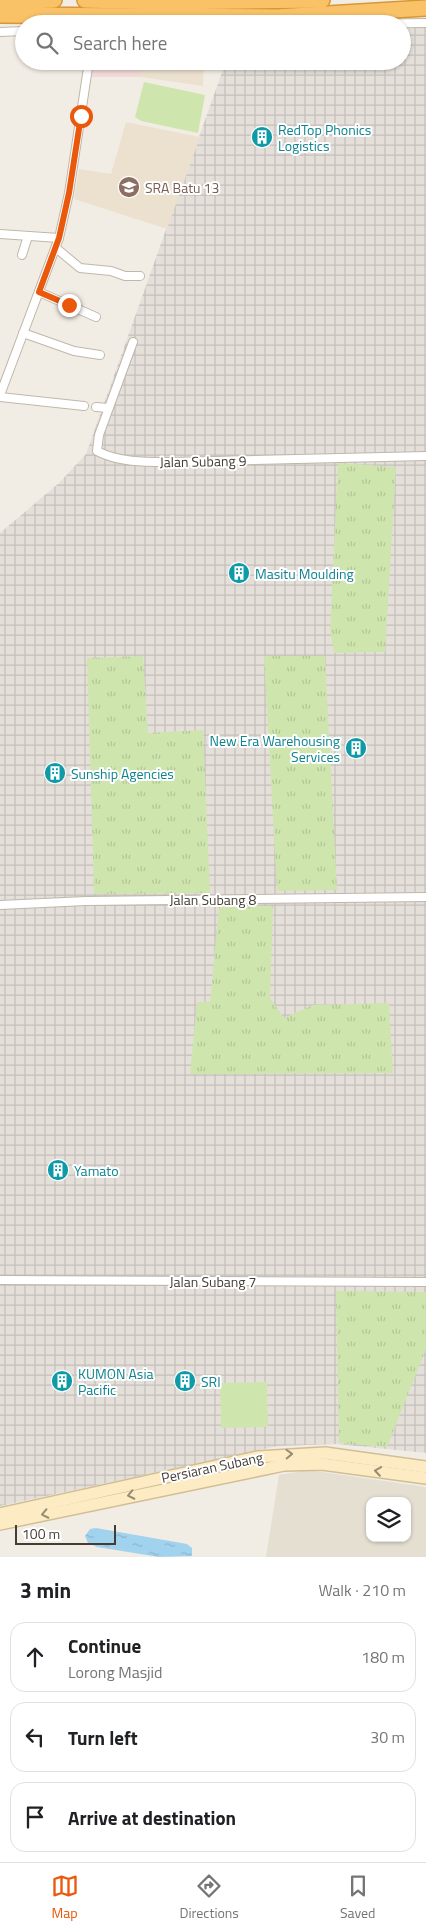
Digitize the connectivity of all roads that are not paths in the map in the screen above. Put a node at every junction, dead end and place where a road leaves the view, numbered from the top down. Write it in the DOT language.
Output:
graph roads {
  1 [pos="54,0"];
  2 [pos="85,0"];
  3 [pos="322,0"];
  4 [pos="221,1"];
  5 [pos="0,2"];
  6 [pos="426,8"];
  7 [pos="0,15"];
  8 [pos="15,15"];
  9 [pos="309,15"];
  10 [pos="411,23"];
  11 [pos="426,23"];
  12 [pos="0,32"];
  13 [pos="15,32"];
  14 [pos="88,70"];
  15 [pos="0,234"];
  16 [pos="28,236"];
  17 [pos="59,238"];
  18 [pos="56,248"];
  19 [pos="22,256"];
  20 [pos="140,276"];
  21 [pos="39,292"];
  22 [pos="96,317"];
  23 [pos="23,334"];
  24 [pos="133,342"];
  25 [pos="100,355"];
  26 [pos="0,396"];
  27 [pos="84,406"];
  28 [pos="96,407"];
  29 [pos="108,408"];
  30 [pos="426,456"];
  31 [pos="426,897"];
  32 [pos="0,905"];
  33 [pos="0,1280"];
  34 [pos="426,1282"];
  35 [pos="240,1460"];
  36 [pos="422,1465"];
  37 [pos="244,1472"];
  38 [pos="426,1478"];
  39 [pos="0,1514"];
  40 [pos="0,1524"];
  1 -- 5 [label="highway"];
  2 -- 4 [label="highway"];
  3 -- 4 [label="highway"];
  6 -- 9 [label="highway"];
  7 -- 8 [label="highway"];
  10 -- 11 [label="street"];
  12 -- 13 [label="street"];
  14 -- 17 [label="street"];
  15 -- 16 [label="street"];
  16 -- 17 [label="street"];
  16 -- 19 [label="street"];
  17 -- 18 [label="street"];
  18 -- 20 [label="street"];
  18 -- 21 [label="street"];
  21 -- 22 [label="street"];
  21 -- 23 [label="street"];
  23 -- 25 [label="street"];
  23 -- 26 [label="street"];
  24 -- 29 [label="street, Jalan Subang 9"];
  26 -- 27 [label="street"];
  28 -- 29 [label="street"];
  29 -- 30 [label="street, Jalan Subang 9"];
  31 -- 32 [label="street, Jalan Subang 8"];
  33 -- 34 [label="street, Jalan Subang 7"];
  35 -- 36 [label="street, Persiaran Subang, one-way"];
  35 -- 37 [label="street"];
  35 -- 39 [label="street, Persiaran Subang"];
  38 -- 37 [label="street, Persiaran Subang, one-way"];
  37 -- 40 [label="street, Persiaran Subang, one-way"];
}
